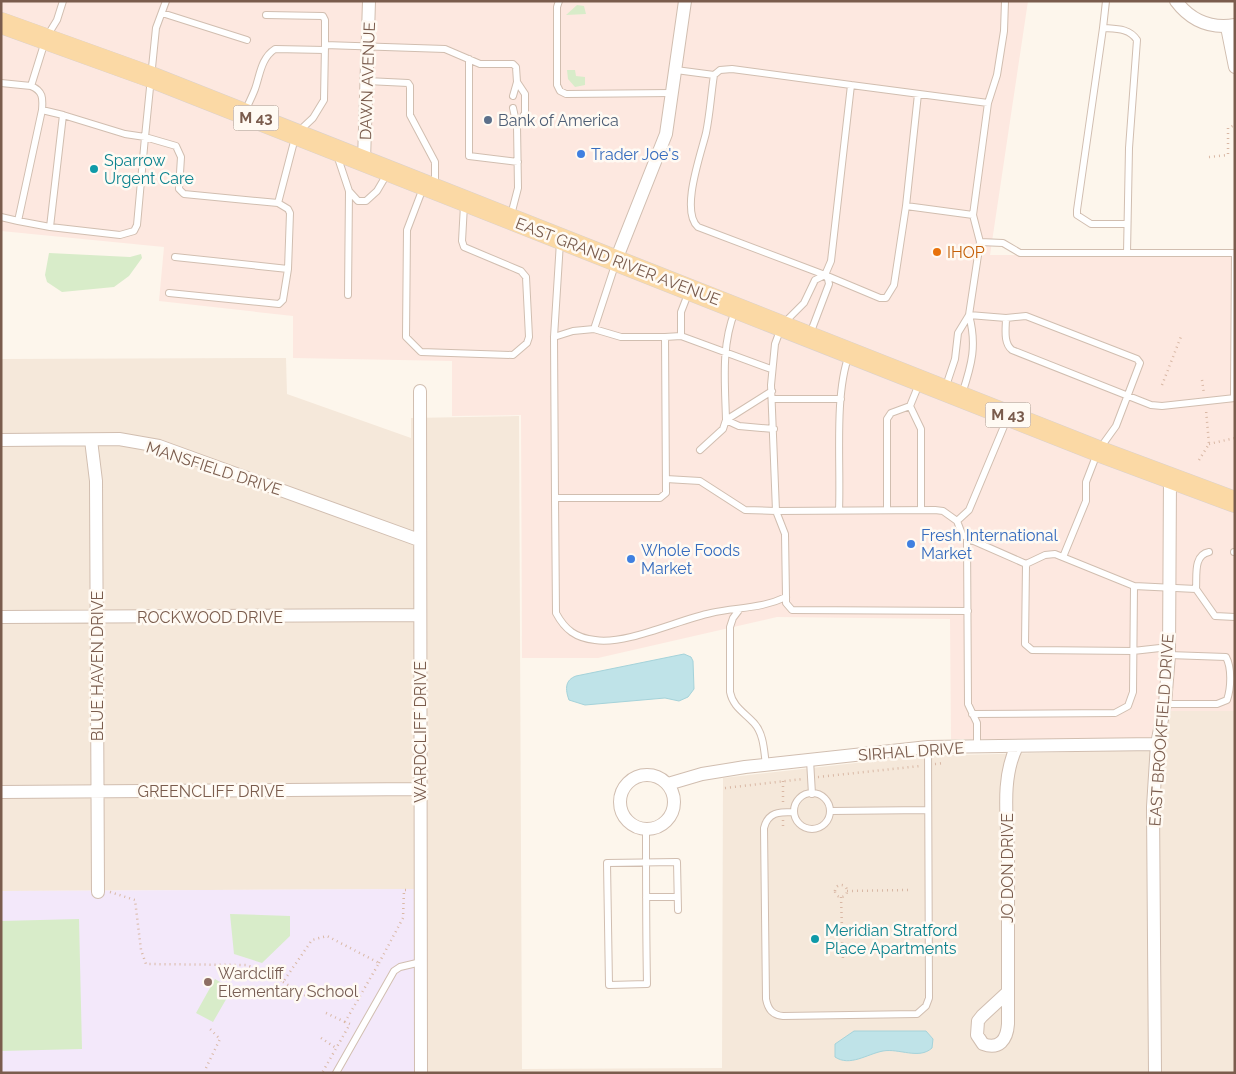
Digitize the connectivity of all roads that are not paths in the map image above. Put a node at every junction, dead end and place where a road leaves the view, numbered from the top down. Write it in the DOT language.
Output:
graph roads {
  1 [pos="63,1"];
  2 [pos="166,1"];
  3 [pos="368,1"];
  4 [pos="559,1"];
  5 [pos="685,1"];
  6 [pos="1006,1"];
  7 [pos="1106,1"];
  8 [pos="1176,1"];
  9 [pos="162,13"];
  10 [pos="266,14"];
  11 [pos="1,23"];
  12 [pos="1231,26"];
  13 [pos="1103,28"];
  14 [pos="46,38"];
  15 [pos="247,40"];
  16 [pos="368,47"];
  17 [pos="325,48"];
  18 [pos="469,59"];
  19 [pos="1235,67"];
  20 [pos="676,70"];
  21 [pos="714,75"];
  22 [pos="151,77"];
  23 [pos="367,81"];
  24 [pos="1,82"];
  25 [pos="517,82"];
  26 [pos="851,85"];
  27 [pos="31,86"];
  28 [pos="672,94"];
  29 [pos="918,94"];
  30 [pos="513,96"];
  31 [pos="988,104"];
  32 [pos="513,108"];
  33 [pos="42,110"];
  34 [pos="244,114"];
  35 [pos="63,115"];
  36 [pos="517,126"];
  37 [pos="296,134"];
  38 [pos="145,137"];
  39 [pos="336,149"];
  40 [pos="364,160"];
  41 [pos="518,162"];
  42 [pos="389,171"];
  43 [pos="430,187"];
  44 [pos="349,191"];
  45 [pos="464,201"];
  46 [pos="278,203"];
  47 [pos="906,206"];
  48 [pos="973,216"];
  49 [pos="1,217"];
  50 [pos="510,219"];
  51 [pos="18,221"];
  52 [pos="1127,224"];
  53 [pos="50,227"];
  54 [pos="560,238"];
  55 [pos="980,242"];
  56 [pos="1127,253"];
  57 [pos="1234,253"];
  58 [pos="175,257"];
  59 [pos="616,260"];
  60 [pos="288,269"];
  61 [pos="825,275"];
  62 [pos="690,289"];
  63 [pos="169,293"];
  64 [pos="348,295"];
  65 [pos="736,307"];
  66 [pos="969,315"];
  67 [pos="1006,318"];
  68 [pos="782,325"];
  69 [pos="594,329"];
  70 [pos="681,336"];
  71 [pos="809,336"];
  72 [pos="554,338"];
  73 [pos="665,338"];
  74 [pos="724,352"];
  75 [pos="850,352"];
  76 [pos="771,369"];
  77 [pos="920,380"];
  78 [pos="420,391"];
  79 [pos="953,393"];
  80 [pos="772,395"];
  81 [pos="1128,396"];
  82 [pos="1234,398"];
  83 [pos="841,399"];
  84 [pos="910,406"];
  85 [pos="1008,415"];
  86 [pos="726,420"];
  87 [pos="774,429"];
  88 [pos="1,440"];
  89 [pos="91,440"];
  90 [pos="700,450"];
  91 [pos="1098,451"];
  92 [pos="1170,478"];
  93 [pos="666,479"];
  94 [pos="555,498"];
  95 [pos="1235,502"];
  96 [pos="839,510"];
  97 [pos="887,510"];
  98 [pos="921,510"];
  99 [pos="776,511"];
  100 [pos="958,521"];
  101 [pos="967,538"];
  102 [pos="419,540"];
  103 [pos="1209,552"];
  104 [pos="1062,557"];
  105 [pos="1026,564"];
  106 [pos="1134,586"];
  107 [pos="1170,588"];
  108 [pos="1196,588"];
  109 [pos="786,597"];
  110 [pos="739,610"];
  111 [pos="968,611"];
  112 [pos="420,615"];
  113 [pos="1,617"];
  114 [pos="1235,617"];
  115 [pos="97,618"];
  116 [pos="1133,651"];
  117 [pos="1169,651"];
  118 [pos="1165,704"];
  119 [pos="972,714"];
  120 [pos="1158,744"];
  121 [pos="976,746"];
  122 [pos="1016,746"];
  123 [pos="928,748"];
  124 [pos="810,760"];
  125 [pos="766,765"];
  126 [pos="668,784"];
  127 [pos="420,790"];
  128 [pos="1,792"];
  129 [pos="98,792"];
  130 [pos="812,794"];
  131 [pos="928,810"];
  132 [pos="831,811"];
  133 [pos="793,812"];
  134 [pos="646,828"];
  135 [pos="646,862"];
  136 [pos="98,892"];
  137 [pos="646,897"];
  138 [pos="677,897"];
  139 [pos="678,910"];
  140 [pos="421,962"];
  141 [pos="1008,992"];
  142 [pos="336,1073"];
  143 [pos="421,1073"];
  144 [pos="1155,1073"];
  1 -- 14 [label="lane"];
  2 -- 9 [label="lane"];
  3 -- 16 [label="street, DAWN AVENUE"];
  4 -- 28 [label="lane"];
  5 -- 20 [label="street"];
  6 -- 31 [label="lane"];
  7 -- 13 [label="lane"];
  8 -- 12 [label="street"];
  9 -- 15 [label="lane"];
  9 -- 22 [label="lane"];
  10 -- 17 [label="lane"];
  11 -- 14 [label="main road, EAST GRAND RIVER AVENUE / M 43"];
  12 -- 19 [label="street"];
  13 -- 52 [label="lane"];
  13 -- 52 [label="lane"];
  14 -- 22 [label="main road, EAST GRAND RIVER AVENUE / M 43"];
  14 -- 27 [label="lane"];
  16 -- 17 [label="lane"];
  16 -- 18 [label="lane"];
  16 -- 23 [label="street, DAWN AVENUE"];
  17 -- 34 [label="lane"];
  17 -- 37 [label="lane"];
  18 -- 25 [label="lane"];
  18 -- 41 [label="lane"];
  20 -- 21 [label="lane"];
  20 -- 28 [label="street"];
  21 -- 26 [label="lane"];
  21 -- 61 [label="lane"];
  22 -- 34 [label="main road, EAST GRAND RIVER AVENUE / M 43"];
  22 -- 38 [label="lane"];
  23 -- 40 [label="street, DAWN AVENUE"];
  23 -- 43 [label="lane"];
  24 -- 27 [label="lane"];
  25 -- 30 [label="lane"];
  25 -- 36 [label="lane"];
  26 -- 29 [label="lane"];
  26 -- 61 [label="lane"];
  27 -- 33 [label="lane"];
  28 -- 59 [label="street"];
  29 -- 31 [label="lane"];
  29 -- 47 [label="lane"];
  31 -- 48 [label="lane"];
  32 -- 36 [label="lane"];
  33 -- 35 [label="lane"];
  33 -- 51 [label="lane"];
  34 -- 37 [label="main road, EAST GRAND RIVER AVENUE / M 43"];
  35 -- 38 [label="lane"];
  35 -- 53 [label="lane"];
  36 -- 41 [label="lane"];
  37 -- 39 [label="main road, EAST GRAND RIVER AVENUE / M 43"];
  37 -- 46 [label="lane"];
  38 -- 46 [label="lane"];
  38 -- 53 [label="lane"];
  39 -- 40 [label="main road, EAST GRAND RIVER AVENUE / M 43"];
  39 -- 44 [label="lane"];
  40 -- 42 [label="main road, EAST GRAND RIVER AVENUE / M 43"];
  41 -- 50 [label="lane"];
  42 -- 43 [label="main road, EAST GRAND RIVER AVENUE / M 43"];
  42 -- 44 [label="lane"];
  43 -- 45 [label="main road, EAST GRAND RIVER AVENUE / M 43"];
  43 -- 45 [label="lane"];
  44 -- 64 [label="lane"];
  45 -- 50 [label="main road, EAST GRAND RIVER AVENUE / M 43"];
  46 -- 60 [label="lane"];
  47 -- 48 [label="lane"];
  47 -- 61 [label="lane"];
  48 -- 55 [label="lane"];
  49 -- 51 [label="lane"];
  50 -- 54 [label="main road, EAST GRAND RIVER AVENUE / M 43"];
  51 -- 53 [label="lane"];
  52 -- 56 [label="lane"];
  54 -- 59 [label="main road, EAST GRAND RIVER AVENUE / M 43"];
  54 -- 72 [label="lane"];
  55 -- 56 [label="lane"];
  55 -- 66 [label="lane"];
  56 -- 57 [label="lane"];
  57 -- 82 [label="lane"];
  58 -- 60 [label="lane"];
  59 -- 62 [label="main road, EAST GRAND RIVER AVENUE / M 43"];
  59 -- 69 [label="lane"];
  60 -- 63 [label="lane"];
  61 -- 68 [label="lane"];
  61 -- 71 [label="lane"];
  62 -- 65 [label="main road, EAST GRAND RIVER AVENUE / M 43"];
  62 -- 70 [label="lane"];
  65 -- 68 [label="main road, EAST GRAND RIVER AVENUE / M 43"];
  65 -- 74 [label="lane"];
  66 -- 67 [label="lane"];
  66 -- 79 [label="lane"];
  66 -- 79 [label="lane"];
  67 -- 81 [label="lane"];
  67 -- 81 [label="lane"];
  68 -- 71 [label="main road, EAST GRAND RIVER AVENUE / M 43"];
  68 -- 76 [label="lane"];
  69 -- 72 [label="lane"];
  69 -- 73 [label="lane"];
  70 -- 73 [label="lane"];
  70 -- 74 [label="lane"];
  71 -- 75 [label="main road, EAST GRAND RIVER AVENUE / M 43"];
  72 -- 94 [label="lane"];
  73 -- 93 [label="lane"];
  74 -- 76 [label="lane"];
  74 -- 86 [label="lane"];
  75 -- 77 [label="main road, EAST GRAND RIVER AVENUE / M 43"];
  75 -- 83 [label="lane"];
  76 -- 80 [label="lane"];
  77 -- 79 [label="main road, EAST GRAND RIVER AVENUE / M 43"];
  77 -- 84 [label="lane"];
  78 -- 102 [label="street, WARDCLIFF DRIVE"];
  79 -- 85 [label="main road, EAST GRAND RIVER AVENUE / M 43"];
  80 -- 83 [label="lane"];
  80 -- 86 [label="lane"];
  80 -- 87 [label="lane"];
  81 -- 82 [label="lane"];
  81 -- 91 [label="lane"];
  83 -- 96 [label="lane"];
  84 -- 97 [label="lane"];
  84 -- 98 [label="lane"];
  85 -- 91 [label="main road, EAST GRAND RIVER AVENUE / M 43"];
  85 -- 100 [label="lane"];
  86 -- 87 [label="lane"];
  86 -- 90 [label="lane"];
  87 -- 99 [label="lane"];
  88 -- 89 [label="street, MANSFIELD DRIVE"];
  89 -- 102 [label="street, MANSFIELD DRIVE"];
  89 -- 115 [label="street, BLUE HAVEN DRIVE"];
  91 -- 92 [label="main road, EAST GRAND RIVER AVENUE / M 43"];
  91 -- 104 [label="lane"];
  92 -- 95 [label="main road, EAST GRAND RIVER AVENUE / M 43"];
  92 -- 107 [label="street, EAST BROOKFIELD DRIVE"];
  93 -- 94 [label="lane"];
  93 -- 99 [label="lane"];
  94 -- 110 [label="lane"];
  96 -- 97 [label="lane"];
  96 -- 99 [label="lane"];
  97 -- 98 [label="lane"];
  98 -- 100 [label="lane"];
  99 -- 109 [label="lane"];
  100 -- 101 [label="lane"];
  101 -- 105 [label="lane"];
  101 -- 111 [label="lane"];
  102 -- 112 [label="street, WARDCLIFF DRIVE"];
  103 -- 108 [label="lane"];
  104 -- 105 [label="lane"];
  104 -- 106 [label="lane"];
  105 -- 116 [label="lane"];
  106 -- 107 [label="lane"];
  106 -- 116 [label="lane"];
  107 -- 108 [label="lane"];
  107 -- 117 [label="street, EAST BROOKFIELD DRIVE"];
  108 -- 114 [label="lane"];
  109 -- 110 [label="lane"];
  109 -- 111 [label="lane"];
  110 -- 125 [label="lane"];
  111 -- 119 [label="lane"];
  112 -- 115 [label="street, ROCKWOOD DRIVE"];
  112 -- 127 [label="street, WARDCLIFF DRIVE"];
  113 -- 115 [label="street, ROCKWOOD DRIVE"];
  115 -- 129 [label="street, BLUE HAVEN DRIVE"];
  116 -- 117 [label="lane"];
  116 -- 119 [label="lane"];
  117 -- 118 [label="street, EAST BROOKFIELD DRIVE"];
  117 -- 118 [label="lane"];
  118 -- 120 [label="street, EAST BROOKFIELD DRIVE"];
  119 -- 121 [label="lane"];
  120 -- 122 [label="street, SIRHAL DRIVE"];
  120 -- 144 [label="street, EAST BROOKFIELD DRIVE"];
  121 -- 122 [label="street, SIRHAL DRIVE"];
  121 -- 123 [label="street, SIRHAL DRIVE"];
  122 -- 141 [label="street, JO DON DRIVE"];
  123 -- 124 [label="street, SIRHAL DRIVE"];
  123 -- 131 [label="lane"];
  124 -- 125 [label="street, SIRHAL DRIVE"];
  124 -- 130 [label="lane"];
  125 -- 126 [label="street, SIRHAL DRIVE"];
  126 -- 134 [label="street"];
  126 -- 134 [label="street"];
  127 -- 129 [label="street, GREENCLIFF DRIVE"];
  127 -- 140 [label="street, WARDCLIFF DRIVE"];
  128 -- 129 [label="street, GREENCLIFF DRIVE"];
  129 -- 136 [label="street, BLUE HAVEN DRIVE"];
  130 -- 132 [label="lane"];
  130 -- 133 [label="lane"];
  131 -- 132 [label="lane"];
  131 -- 133 [label="lane"];
  132 -- 133 [label="lane"];
  134 -- 135 [label="lane"];
  135 -- 137 [label="lane"];
  135 -- 137 [label="lane"];
  135 -- 138 [label="lane"];
  137 -- 138 [label="lane"];
  138 -- 139 [label="lane"];
  140 -- 142 [label="lane"];
  140 -- 143 [label="street, WARDCLIFF DRIVE"];
}
